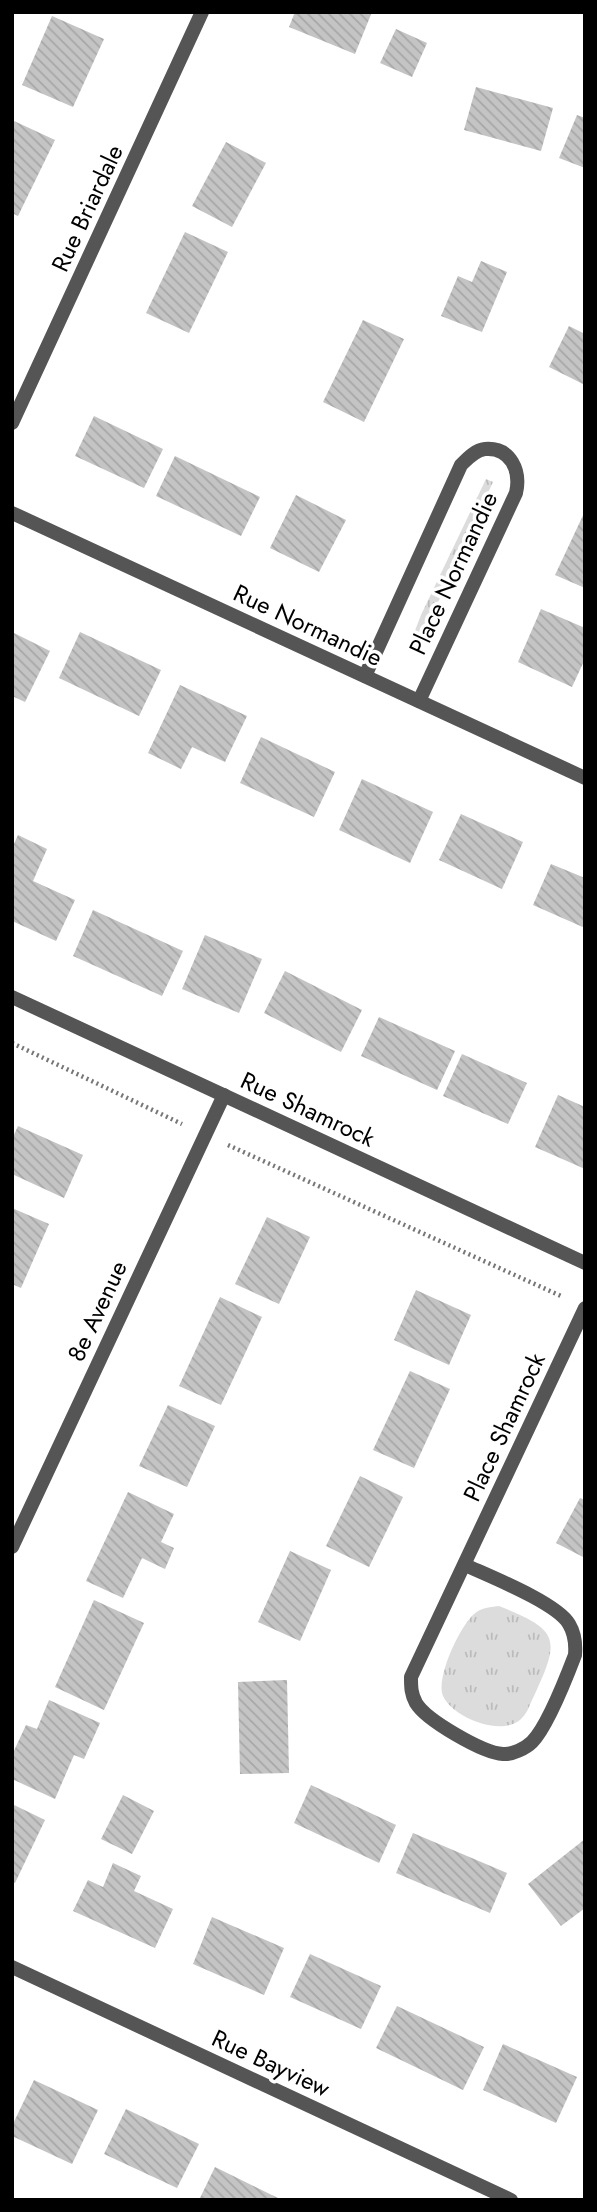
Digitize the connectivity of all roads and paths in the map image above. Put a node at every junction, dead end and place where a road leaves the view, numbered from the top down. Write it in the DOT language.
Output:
graph roads {
  1 [pos="202,12"];
  2 [pos="12,423"];
  3 [pos="12,513"];
  4 [pos="365,676"];
  5 [pos="419,701"];
  6 [pos="585,778"];
  7 [pos="12,997"];
  8 [pos="12,1043"];
  9 [pos="224,1095"];
  10 [pos="179,1122"];
  11 [pos="234,1147"];
  12 [pos="585,1263"];
  13 [pos="560,1295"];
  14 [pos="585,1308"];
  15 [pos="12,1548"];
  16 [pos="465,1564"];
  17 [pos="12,1968"];
  18 [pos="511,2200"];
  1 -- 2 [label="street, Rue Briardale"];
  3 -- 4 [label="street, Rue Normandie"];
  4 -- 5 [label="street, Rue Normandie"];
  4 -- 5 [label="street, Place Normandie"];
  5 -- 6 [label="street, Rue Normandie"];
  7 -- 9 [label="street, Rue Shamrock"];
  8 -- 10 [label="path"];
  9 -- 12 [label="street, Rue Shamrock"];
  9 -- 15 [label="street, 8e Avenue"];
  11 -- 13 [label="path"];
  14 -- 16 [label="street, Place Shamrock"];
  16 -- 16 [label="street, Place Shamrock"];
  17 -- 18 [label="street, Rue Bayview"];
}
